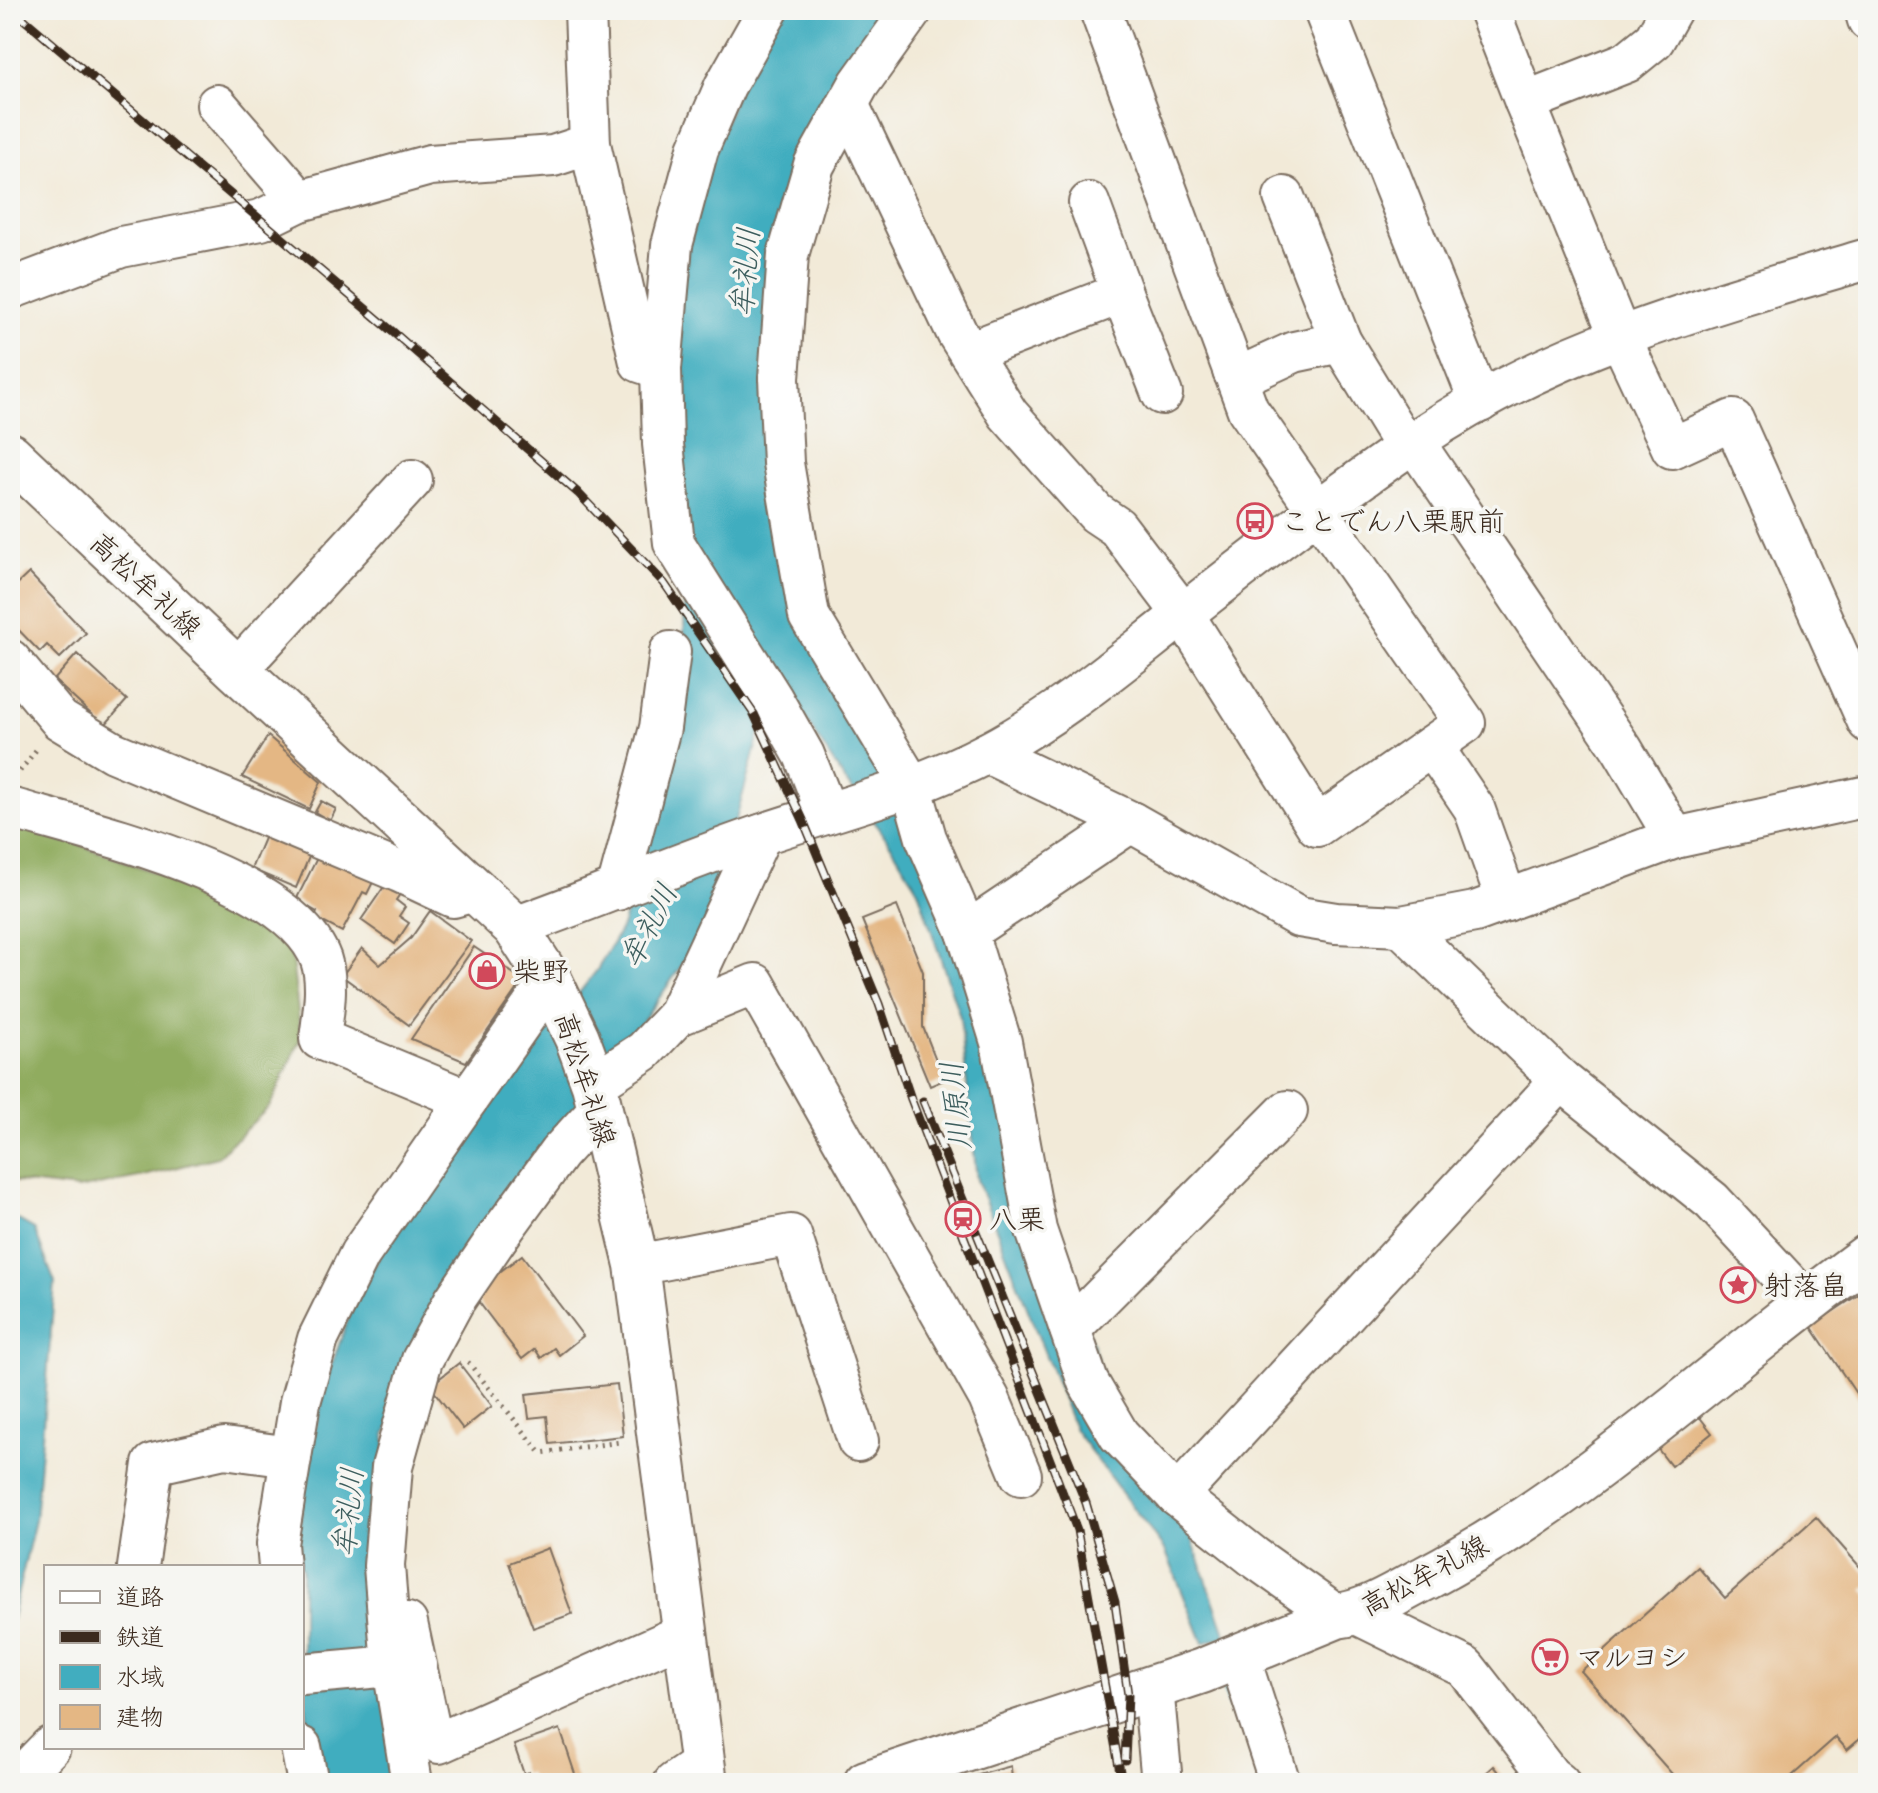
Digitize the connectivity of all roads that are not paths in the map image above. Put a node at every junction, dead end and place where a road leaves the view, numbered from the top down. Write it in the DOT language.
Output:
graph roads {
  1 [pos="585,10"];
  2 [pos="768,10"];
  3 [pos="1100,10"];
  4 [pos="1324,10"];
  5 [pos="1489,10"];
  6 [pos="1671,10"];
  7 [pos="1865,10"];
  8 [pos="896,16"];
  9 [pos="1868,20"];
  10 [pos="1525,102"];
  11 [pos="848,104"];
  12 [pos="217,105"];
  13 [pos="590,144"];
  14 [pos="1284,197"];
  15 [pos="300,201"];
  16 [pos="1089,203"];
  17 [pos="1868,259"];
  18 [pos="10,289"];
  19 [pos="1122,293"];
  20 [pos="1620,337"];
  21 [pos="1341,342"];
  22 [pos="969,352"];
  23 [pos="661,369"];
  24 [pos="1233,371"];
  25 [pos="1162,394"];
  26 [pos="1480,402"];
  27 [pos="1410,445"];
  28 [pos="10,455"];
  29 [pos="412,480"];
  30 [pos="1317,510"];
  31 [pos="1183,614"];
  32 [pos="670,652"];
  33 [pos="10,660"];
  34 [pos="237,670"];
  35 [pos="1868,722"];
  36 [pos="1432,746"];
  37 [pos="987,753"];
  38 [pos="901,788"];
  39 [pos="1868,796"];
  40 [pos="10,808"];
  41 [pos="827,813"];
  42 [pos="1131,822"];
  43 [pos="761,835"];
  44 [pos="1675,838"];
  45 [pos="617,890"];
  46 [pos="474,891"];
  47 [pos="1507,901"];
  48 [pos="1401,926"];
  49 [pos="515,927"];
  50 [pos="967,932"];
  51 [pos="556,994"];
  52 [pos="677,1016"];
  53 [pos="1561,1080"];
  54 [pos="594,1087"];
  55 [pos="467,1100"];
  56 [pos="1287,1111"];
  57 [pos="1868,1257"];
  58 [pos="637,1265"];
  59 [pos="1805,1301"];
  60 [pos="1070,1329"];
  61 [pos="858,1441"];
  62 [pos="291,1457"];
  63 [pos="1021,1475"];
  64 [pos="413,1482"];
  65 [pos="1177,1496"];
  66 [pos="138,1565"];
  67 [pos="279,1565"];
  68 [pos="1347,1615"];
  69 [pos="686,1633"];
  70 [pos="1239,1656"];
  71 [pos="388,1666"];
  72 [pos="304,1674"];
  73 [pos="1153,1687"];
  74 [pos="48,1749"];
  75 [pos="301,1749"];
  76 [pos="694,1776"];
  77 [pos="15,1783"];
  78 [pos="308,1783"];
  79 [pos="412,1783"];
  80 [pos="866,1783"];
  81 [pos="1162,1783"];
  82 [pos="1280,1783"];
  83 [pos="1559,1783"];
  1 -- 13 [label="street"];
  2 -- 23 [label="street"];
  3 -- 24 [label="street"];
  4 -- 26 [label="street"];
  5 -- 10 [label="street"];
  6 -- 10 [label="street"];
  7 -- 9 [label="street"];
  8 -- 11 [label="street"];
  10 -- 20 [label="street"];
  11 -- 22 [label="street"];
  11 -- 38 [label="street"];
  12 -- 15 [label="street"];
  13 -- 15 [label="street"];
  13 -- 23 [label="street"];
  14 -- 21 [label="street"];
  15 -- 18 [label="street"];
  16 -- 19 [label="street"];
  17 -- 20 [label="street"];
  19 -- 22 [label="street"];
  19 -- 25 [label="street"];
  20 -- 26 [label="street"];
  20 -- 35 [label="street"];
  21 -- 24 [label="street"];
  21 -- 27 [label="street"];
  22 -- 31 [label="street"];
  23 -- 41 [label="street"];
  24 -- 30 [label="street"];
  26 -- 27 [label="street"];
  27 -- 30 [label="street"];
  27 -- 44 [label="street"];
  28 -- 34 [label="main road, 高松牟礼線"];
  29 -- 34 [label="street"];
  30 -- 31 [label="street"];
  30 -- 36 [label="street"];
  31 -- 36 [label="street"];
  31 -- 37 [label="street"];
  32 -- 45 [label="street"];
  33 -- 46 [label="street"];
  34 -- 46 [label="main road, 高松牟礼線"];
  36 -- 47 [label="street"];
  37 -- 38 [label="street"];
  37 -- 42 [label="street"];
  38 -- 41 [label="street"];
  38 -- 50 [label="street"];
  39 -- 44 [label="street"];
  40 -- 55 [label="street"];
  41 -- 43 [label="street"];
  42 -- 48 [label="street"];
  42 -- 50 [label="street"];
  43 -- 45 [label="street"];
  43 -- 52 [label="street"];
  44 -- 47 [label="street"];
  45 -- 49 [label="street"];
  46 -- 49 [label="main road, 高松牟礼線"];
  47 -- 48 [label="street"];
  48 -- 53 [label="street"];
  49 -- 51 [label="main road, 高松牟礼線"];
  50 -- 60 [label="street"];
  51 -- 54 [label="main road, 高松牟礼線"];
  51 -- 55 [label="street"];
  52 -- 54 [label="street"];
  52 -- 63 [label="street"];
  53 -- 59 [label="street"];
  53 -- 65 [label="street"];
  54 -- 58 [label="main road, 高松牟礼線"];
  54 -- 71 [label="street"];
  55 -- 62 [label="street"];
  56 -- 60 [label="street"];
  57 -- 59 [label="main road, 高松牟礼線"];
  58 -- 61 [label="street"];
  58 -- 69 [label="main road, 高松牟礼線"];
  59 -- 68 [label="main road, 高松牟礼線"];
  60 -- 65 [label="street"];
  62 -- 66 [label="street"];
  62 -- 67 [label="street"];
  64 -- 69 [label="street"];
  65 -- 68 [label="street"];
  68 -- 70 [label="main road, 高松牟礼線"];
  68 -- 83 [label="street"];
  69 -- 76 [label="main road, 高松牟礼線"];
  70 -- 73 [label="main road, 高松牟礼線"];
  70 -- 82 [label="street"];
  71 -- 72 [label="street"];
  71 -- 79 [label="street"];
  73 -- 80 [label="main road, 高松牟礼線"];
  73 -- 81 [label="street"];
  74 -- 77 [label="street"];
  75 -- 78 [label="street"];
}
